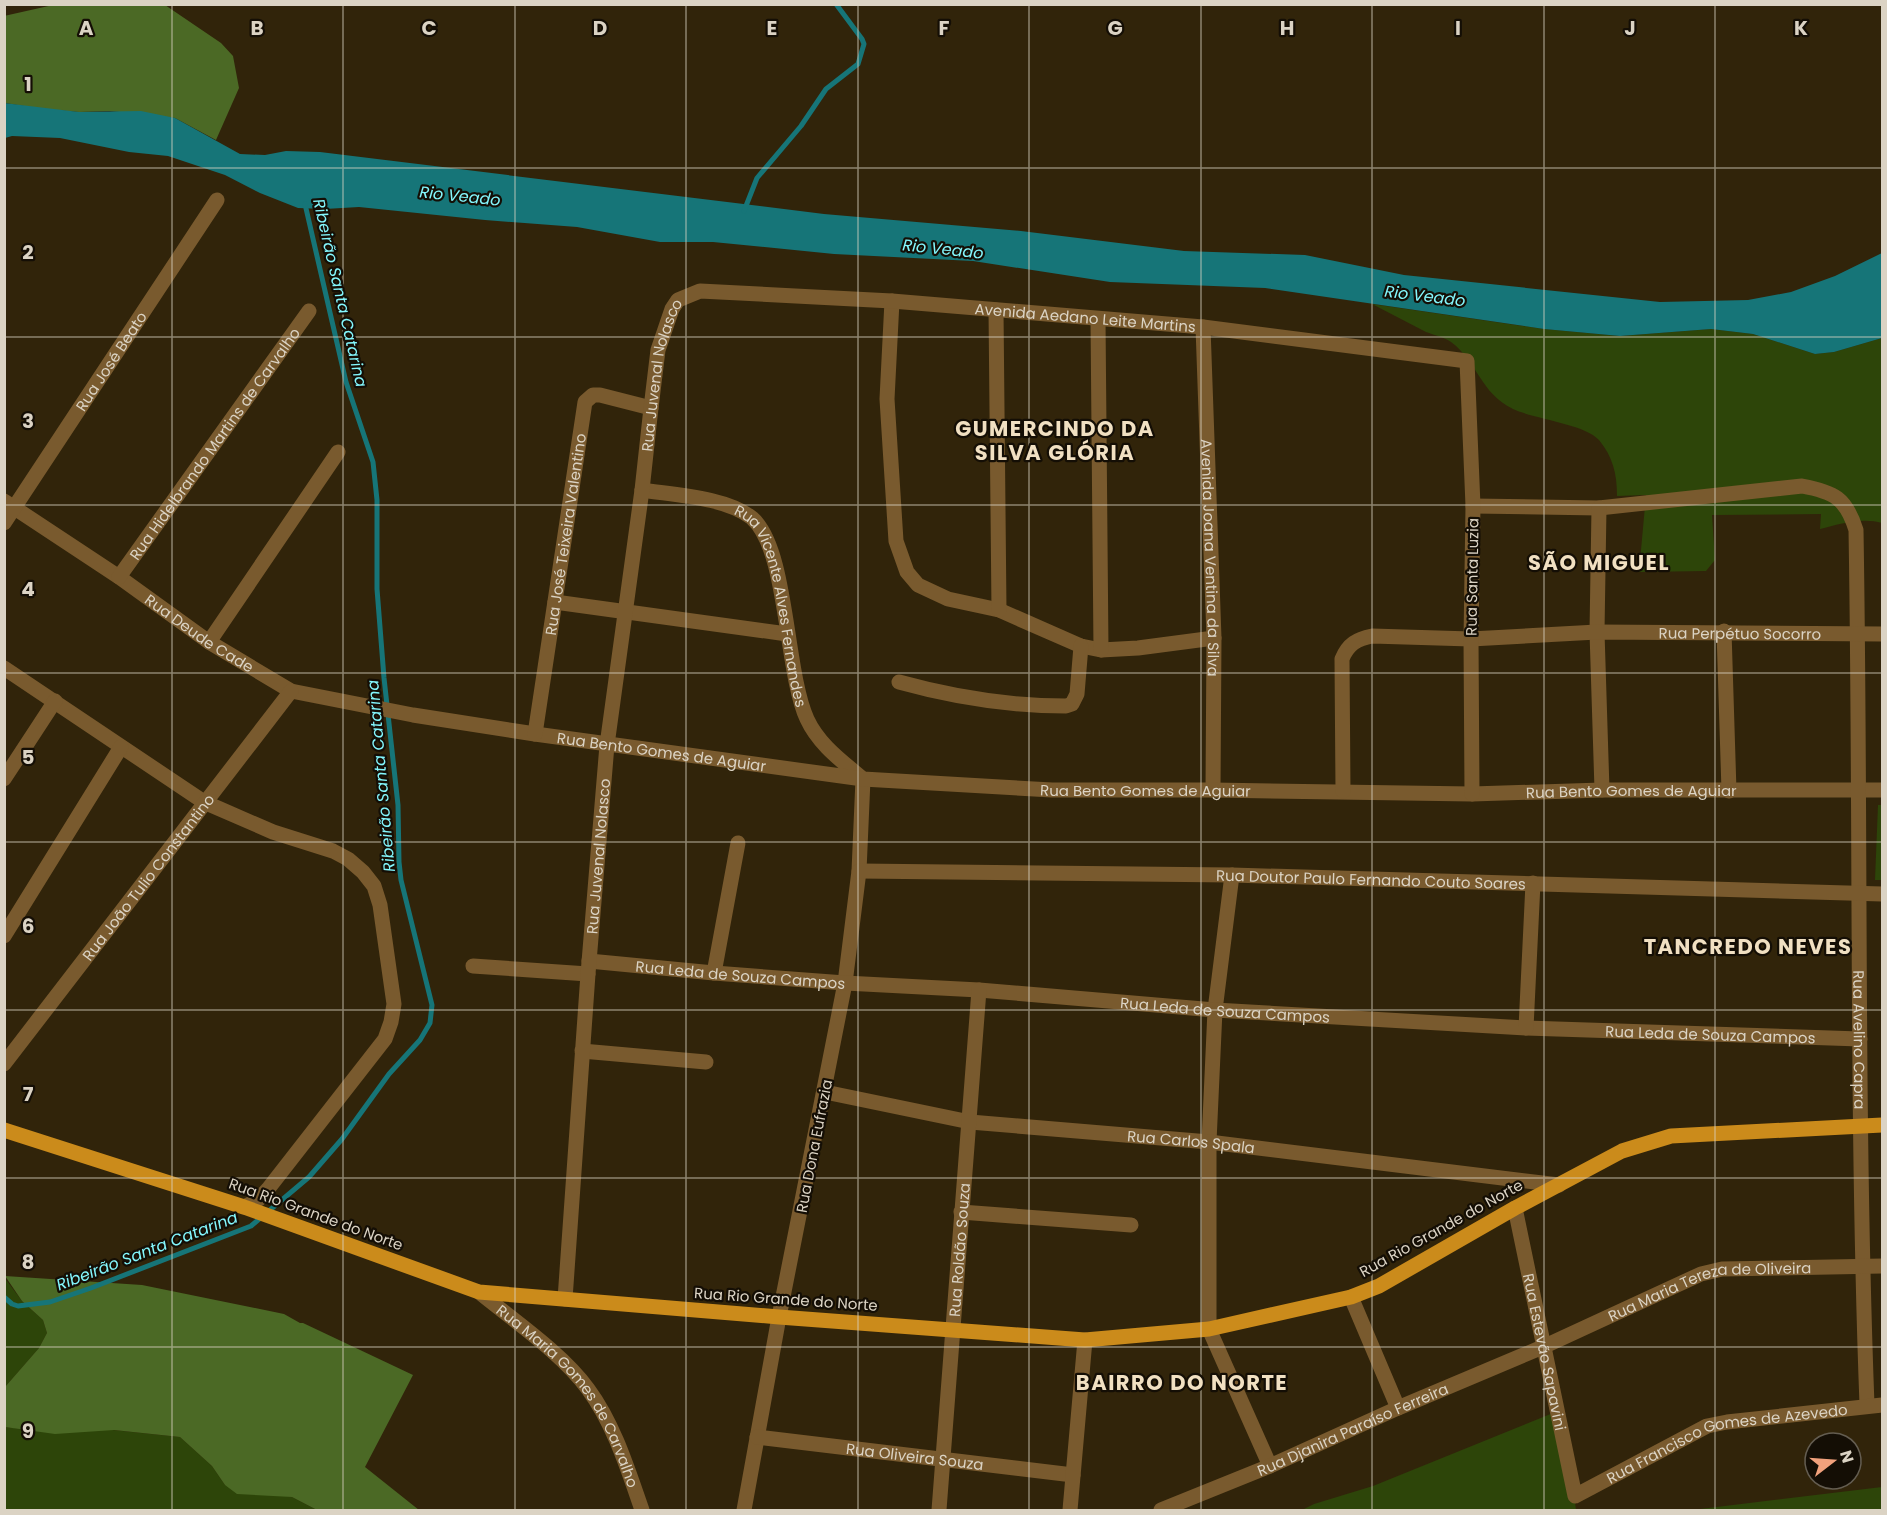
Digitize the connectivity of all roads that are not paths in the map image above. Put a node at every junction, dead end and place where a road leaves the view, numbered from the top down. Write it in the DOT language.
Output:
graph roads {
  1 [pos="217,200"];
  2 [pos="700,291"];
  3 [pos="892,301"];
  4 [pos="996,310"];
  5 [pos="309,311"];
  6 [pos="1098,319"];
  7 [pos="1203,327"];
  8 [pos="1467,361"];
  9 [pos="651,408"];
  10 [pos="338,452"];
  11 [pos="642,490"];
  12 [pos="9,505"];
  13 [pos="1473,506"];
  14 [pos="1599,508"];
  15 [pos="4,523"];
  16 [pos="118,577"];
  17 [pos="555,602"];
  18 [pos="999,610"];
  19 [pos="626,612"];
  20 [pos="1724,631"];
  21 [pos="1597,632"];
  22 [pos="1857,633"];
  23 [pos="787,634"];
  24 [pos="1882,634"];
  25 [pos="1214,638"];
  26 [pos="1471,639"];
  27 [pos="209,642"];
  28 [pos="1081,646"];
  29 [pos="1101,650"];
  30 [pos="4,668"];
  31 [pos="899,682"];
  32 [pos="291,692"];
  33 [pos="55,701"];
  34 [pos="413,715"];
  35 [pos="535,734"];
  36 [pos="607,745"];
  37 [pos="122,747"];
  38 [pos="4,779"];
  39 [pos="863,779"];
  40 [pos="1213,790"];
  41 [pos="1602,790"];
  42 [pos="1729,790"];
  43 [pos="1859,790"];
  44 [pos="1882,790"];
  45 [pos="1343,791"];
  46 [pos="1473,794"];
  47 [pos="204,802"];
  48 [pos="738,843"];
  49 [pos="859,871"];
  50 [pos="1232,874"];
  51 [pos="1533,883"];
  52 [pos="1859,894"];
  53 [pos="1882,894"];
  54 [pos="4,936"];
  55 [pos="473,966"];
  56 [pos="588,968"];
  57 [pos="714,973"];
  58 [pos="845,983"];
  59 [pos="979,990"];
  60 [pos="1215,1010"];
  61 [pos="1526,1028"];
  62 [pos="1860,1040"];
  63 [pos="582,1052"];
  64 [pos="706,1062"];
  65 [pos="4,1064"];
  66 [pos="825,1092"];
  67 [pos="970,1122"];
  68 [pos="1859,1125"];
  69 [pos="1882,1125"];
  70 [pos="4,1130"];
  71 [pos="1209,1142"];
  72 [pos="1559,1185"];
  73 [pos="244,1206"];
  74 [pos="1515,1208"];
  75 [pos="961,1212"];
  76 [pos="1131,1225"];
  77 [pos="1862,1266"];
  78 [pos="1882,1266"];
  79 [pos="479,1292"];
  80 [pos="1351,1297"];
  81 [pos="565,1299"];
  82 [pos="779,1317"];
  83 [pos="952,1329"];
  84 [pos="1209,1329"];
  85 [pos="1085,1340"];
  86 [pos="1545,1346"];
  87 [pos="1875,1405"];
  88 [pos="1398,1408"];
  89 [pos="757,1437"];
  90 [pos="942,1461"];
  91 [pos="1269,1466"];
  92 [pos="1073,1475"];
  93 [pos="1575,1496"];
  94 [pos="642,1510"];
  95 [pos="744,1510"];
  96 [pos="939,1510"];
  97 [pos="1070,1510"];
  98 [pos="1161,1510"];
  1 -- 12 [label="street, Rua José Beato"];
  2 -- 3 [label="street, Avenida Aedano Leite Martins"];
  2 -- 9 [label="street, Rua Juvenal Nolasco"];
  3 -- 4 [label="street, Avenida Aedano Leite Martins"];
  3 -- 18 [label="street"];
  4 -- 6 [label="street, Avenida Aedano Leite Martins"];
  4 -- 18 [label="street"];
  5 -- 16 [label="street, Rua Hidelbrando Martins de Carvalho"];
  6 -- 7 [label="street, Avenida Aedano Leite Martins"];
  6 -- 29 [label="street"];
  7 -- 8 [label="street, Avenida Aedano Leite Martins"];
  7 -- 25 [label="street, Avenida Joana Ventina da Silva"];
  8 -- 13 [label="street, Rua Santa Luzia"];
  9 -- 11 [label="street, Rua Juvenal Nolasco"];
  9 -- 17 [label="street, Rua José Teixeira Valentino"];
  10 -- 27 [label="street"];
  11 -- 19 [label="street, Rua Juvenal Nolasco"];
  11 -- 23 [label="street, Rua Vicente Alves Fernandes"];
  12 -- 15 [label="street, Rua José Beato"];
  12 -- 16 [label="street, Rua Deude Cade"];
  13 -- 14 [label="street"];
  13 -- 26 [label="street, Rua Santa Luzia"];
  14 -- 21 [label="street"];
  14 -- 22 [label="street, Rua Avelino Capra"];
  16 -- 27 [label="street, Rua Deude Cade"];
  17 -- 19 [label="street"];
  17 -- 35 [label="street, Rua José Teixeira Valentino"];
  18 -- 28 [label="street"];
  19 -- 23 [label="street"];
  19 -- 36 [label="street, Rua Juvenal Nolasco"];
  20 -- 21 [label="street, Rua Perpétuo Socorro"];
  20 -- 22 [label="street, Rua Perpétuo Socorro"];
  20 -- 42 [label="street"];
  21 -- 26 [label="street, Rua Perpétuo Socorro"];
  21 -- 41 [label="street"];
  22 -- 24 [label="street, Rua Perpétuo Socorro"];
  22 -- 43 [label="street, Rua Avelino Capra"];
  23 -- 39 [label="street, Rua Vicente Alves Fernandes"];
  25 -- 29 [label="street"];
  25 -- 40 [label="street, Avenida Joana Ventina da Silva"];
  26 -- 45 [label="street, Rua Perpétuo Socorro"];
  26 -- 46 [label="street, Rua Santa Luzia"];
  27 -- 32 [label="street, Rua Deude Cade"];
  28 -- 29 [label="street"];
  28 -- 31 [label="street"];
  30 -- 33 [label="street"];
  32 -- 34 [label="street, Rua Deude Cade"];
  32 -- 47 [label="street, Rua João Tulio Constantino"];
  33 -- 37 [label="street"];
  33 -- 38 [label="street"];
  34 -- 35 [label="street, Rua Bento Gomes de Aguiar"];
  35 -- 36 [label="street, Rua Bento Gomes de Aguiar"];
  36 -- 39 [label="street, Rua Bento Gomes de Aguiar"];
  36 -- 56 [label="street, Rua Juvenal Nolasco"];
  37 -- 47 [label="street"];
  37 -- 54 [label="street"];
  39 -- 40 [label="street, Rua Bento Gomes de Aguiar"];
  39 -- 49 [label="street, Rua Dona Eufrazia"];
  40 -- 45 [label="street, Rua Bento Gomes de Aguiar"];
  41 -- 42 [label="street, Rua Bento Gomes de Aguiar"];
  41 -- 46 [label="street, Rua Bento Gomes de Aguiar"];
  42 -- 43 [label="street, Rua Bento Gomes de Aguiar"];
  43 -- 44 [label="street, Rua Bento Gomes de Aguiar"];
  43 -- 52 [label="street, Rua Avelino Capra"];
  45 -- 46 [label="street, Rua Bento Gomes de Aguiar"];
  47 -- 65 [label="street, Rua João Tulio Constantino"];
  47 -- 73 [label="street"];
  48 -- 57 [label="street"];
  49 -- 50 [label="street, Rua Doutor Paulo Fernando Couto Soares"];
  49 -- 58 [label="street, Rua Dona Eufrazia"];
  50 -- 51 [label="street, Rua Doutor Paulo Fernando Couto Soares"];
  50 -- 60 [label="street"];
  51 -- 52 [label="street, Rua Doutor Paulo Fernando Couto Soares"];
  51 -- 61 [label="street"];
  52 -- 53 [label="street, Rua Doutor Paulo Fernando Couto Soares"];
  52 -- 62 [label="street, Rua Avelino Capra"];
  55 -- 56 [label="street, Rua Leda de Souza Campos"];
  56 -- 57 [label="street, Rua Leda de Souza Campos"];
  56 -- 63 [label="street, Rua Juvenal Nolasco"];
  57 -- 58 [label="street, Rua Leda de Souza Campos"];
  58 -- 59 [label="street, Rua Leda de Souza Campos"];
  58 -- 66 [label="street, Rua Dona Eufrazia"];
  59 -- 60 [label="street, Rua Leda de Souza Campos"];
  59 -- 67 [label="street, Rua Roldão Souza"];
  60 -- 61 [label="street, Rua Leda de Souza Campos"];
  60 -- 71 [label="street"];
  61 -- 62 [label="street, Rua Leda de Souza Campos"];
  62 -- 68 [label="street, Rua Avelino Capra"];
  63 -- 64 [label="street"];
  63 -- 81 [label="street, Rua Juvenal Nolasco"];
  66 -- 67 [label="street, Rua Carlos Spala"];
  66 -- 82 [label="street, Rua Dona Eufrazia"];
  67 -- 71 [label="street, Rua Carlos Spala"];
  67 -- 75 [label="street, Rua Roldão Souza"];
  68 -- 69 [label="main road, Rua Rio Grande do Norte"];
  68 -- 72 [label="main road, Rua Rio Grande do Norte"];
  68 -- 77 [label="street, Rua Avelino Capra"];
  70 -- 73 [label="main road, Rua Rio Grande do Norte"];
  71 -- 72 [label="street, Rua Carlos Spala"];
  71 -- 84 [label="street"];
  72 -- 74 [label="main road, Rua Rio Grande do Norte"];
  73 -- 79 [label="main road, Rua Rio Grande do Norte"];
  74 -- 80 [label="main road, Rua Rio Grande do Norte"];
  74 -- 86 [label="street, Rua Estevão Sapavini"];
  75 -- 76 [label="street"];
  75 -- 83 [label="street, Rua Roldão Souza"];
  77 -- 78 [label="street, Rua Maria Tereza de Oliveira"];
  77 -- 86 [label="street, Rua Maria Tereza de Oliveira"];
  77 -- 87 [label="street, Rua Avelino Capra"];
  79 -- 81 [label="main road, Rua Rio Grande do Norte"];
  79 -- 94 [label="street, Rua Maria Gomes de Carvalho"];
  80 -- 84 [label="main road, Rua Rio Grande do Norte"];
  80 -- 88 [label="street"];
  81 -- 82 [label="main road, Rua Rio Grande do Norte"];
  82 -- 83 [label="main road, Rua Rio Grande do Norte"];
  82 -- 89 [label="street, Rua Dona Eufrazia"];
  83 -- 85 [label="main road, Rua Rio Grande do Norte"];
  83 -- 90 [label="street, Rua Roldão Souza"];
  84 -- 85 [label="main road, Rua Rio Grande do Norte"];
  84 -- 91 [label="street"];
  85 -- 92 [label="street"];
  86 -- 88 [label="street, Rua Djanira Paraíso Ferreira"];
  86 -- 93 [label="street, Rua Estevão Sapavini"];
  87 -- 93 [label="street, Rua Francisco Gomes de Azevedo"];
  88 -- 91 [label="street, Rua Djanira Paraíso Ferreira"];
  89 -- 90 [label="street, Rua Oliveira Souza"];
  89 -- 95 [label="street, Rua Dona Eufrazia"];
  90 -- 92 [label="street, Rua Oliveira Souza"];
  90 -- 96 [label="street, Rua Roldão Souza"];
  91 -- 98 [label="street, Rua Djanira Paraíso Ferreira"];
  92 -- 97 [label="street"];
}
